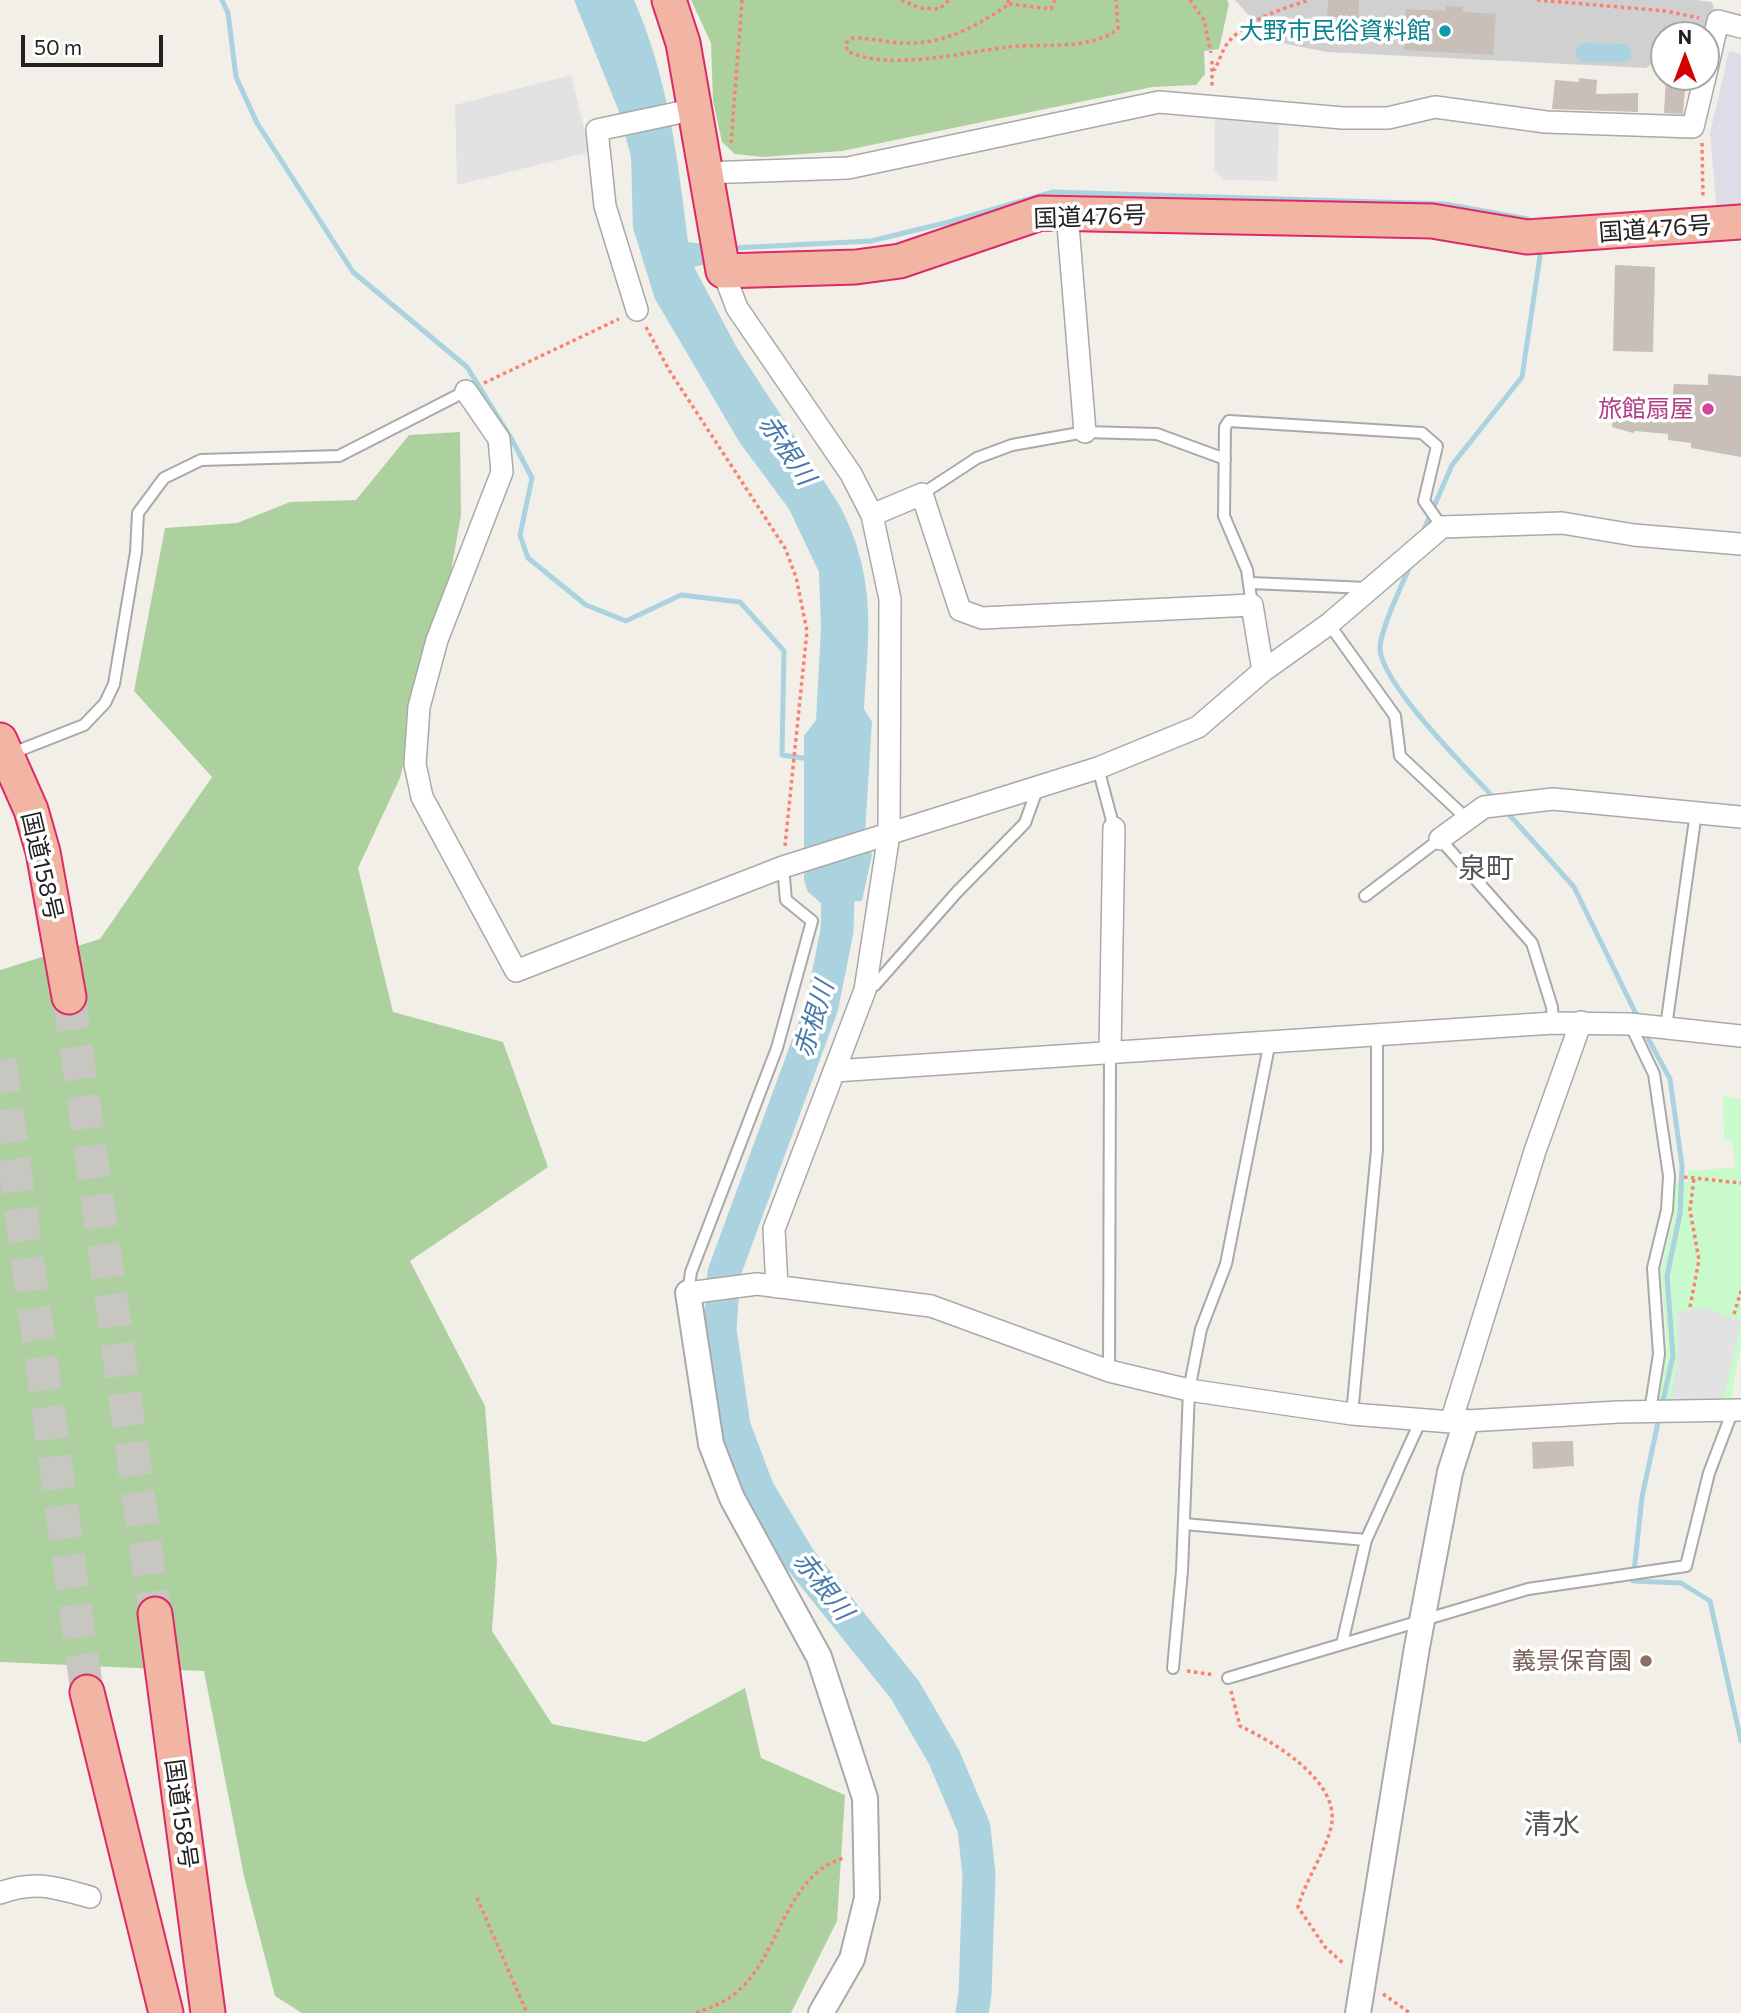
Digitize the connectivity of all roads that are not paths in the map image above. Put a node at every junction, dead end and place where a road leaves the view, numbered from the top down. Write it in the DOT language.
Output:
graph roads {
  1 [pos="669,0"];
  2 [pos="1720,22"];
  3 [pos="1741,27"];
  4 [pos="1702,91"];
  5 [pos="690,111"];
  6 [pos="704,173"];
  7 [pos="1067,213"];
  8 [pos="1741,222"];
  9 [pos="723,271"];
  10 [pos="637,310"];
  11 [pos="466,391"];
  12 [pos="1085,432"];
  13 [pos="1225,458"];
  14 [pos="922,494"];
  15 [pos="872,515"];
  16 [pos="1442,527"];
  17 [pos="1741,544"];
  18 [pos="1251,583"];
  19 [pos="1369,588"];
  20 [pos="1252,606"];
  21 [pos="1329,624"];
  22 [pos="1263,671"];
  23 [pos="3,748"];
  24 [pos="1098,768"];
  25 [pos="1038,787"];
  26 [pos="1696,812"];
  27 [pos="1741,817"];
  28 [pos="1466,818"];
  29 [pos="1114,828"];
  30 [pos="882,836"];
  31 [pos="1440,839"];
  32 [pos="789,865"];
  33 [pos="1365,896"];
  34 [pos="864,990"];
  35 [pos="69,997"];
  36 [pos="1553,1023"];
  37 [pos="1581,1023"];
  38 [pos="1630,1024"];
  39 [pos="1666,1027"];
  40 [pos="1377,1035"];
  41 [pos="1741,1036"];
  42 [pos="1270,1041"];
  43 [pos="1110,1051"];
  44 [pos="834,1071"];
  45 [pos="767,1286"];
  46 [pos="694,1292"];
  47 [pos="1109,1371"];
  48 [pos="1189,1390"];
  49 [pos="1737,1410"];
  50 [pos="1650,1411"];
  51 [pos="1352,1414"];
  52 [pos="1420,1422"];
  53 [pos="1458,1422"];
  54 [pos="1184,1524"];
  55 [pos="1367,1540"];
  56 [pos="155,1614"];
  57 [pos="1422,1621"];
  58 [pos="1342,1644"];
  59 [pos="1173,1668"];
  60 [pos="1228,1678"];
  61 [pos="87,1692"];
  62 [pos="0,1893"];
  63 [pos="90,1897"];
  64 [pos="166,2013"];
  65 [pos="208,2013"];
  66 [pos="821,2013"];
  67 [pos="1358,2013"];
  1 -- 5 [label="highway"];
  2 -- 3 [label="street"];
  4 -- 6 [label="street"];
  5 -- 6 [label="highway"];
  5 -- 10 [label="street"];
  6 -- 9 [label="highway"];
  7 -- 8 [label="highway, 国道476号"];
  7 -- 9 [label="highway, 国道476号"];
  7 -- 12 [label="street"];
  9 -- 15 [label="street"];
  11 -- 23 [label="lane"];
  11 -- 32 [label="street"];
  12 -- 13 [label="lane"];
  12 -- 14 [label="lane"];
  13 -- 16 [label="lane"];
  13 -- 18 [label="lane"];
  14 -- 15 [label="street"];
  14 -- 20 [label="street"];
  15 -- 30 [label="street"];
  16 -- 17 [label="street"];
  16 -- 19 [label="street"];
  18 -- 19 [label="lane"];
  18 -- 20 [label="lane"];
  19 -- 21 [label="street"];
  20 -- 22 [label="street"];
  21 -- 22 [label="street"];
  21 -- 28 [label="lane"];
  22 -- 24 [label="street"];
  23 -- 35 [label="highway, 国道158号"];
  24 -- 25 [label="street"];
  24 -- 29 [label="lane"];
  25 -- 30 [label="street"];
  25 -- 34 [label="lane"];
  26 -- 27 [label="street"];
  26 -- 28 [label="street"];
  26 -- 39 [label="lane"];
  28 -- 31 [label="street"];
  29 -- 43 [label="street"];
  30 -- 32 [label="street"];
  30 -- 34 [label="street"];
  31 -- 33 [label="lane"];
  31 -- 36 [label="lane"];
  32 -- 46 [label="lane"];
  34 -- 44 [label="street"];
  36 -- 37 [label="street"];
  36 -- 40 [label="street"];
  37 -- 38 [label="street"];
  37 -- 53 [label="street"];
  38 -- 39 [label="street"];
  38 -- 50 [label="lane"];
  39 -- 41 [label="street"];
  40 -- 42 [label="street"];
  40 -- 51 [label="lane"];
  42 -- 43 [label="street"];
  42 -- 48 [label="lane"];
  43 -- 44 [label="street"];
  43 -- 47 [label="lane"];
  44 -- 45 [label="street"];
  45 -- 46 [label="street"];
  45 -- 47 [label="street"];
  46 -- 66 [label="street"];
  47 -- 48 [label="street"];
  48 -- 51 [label="street"];
  48 -- 54 [label="lane"];
  49 -- 50 [label="street"];
  49 -- 57 [label="lane"];
  50 -- 53 [label="street"];
  51 -- 52 [label="street"];
  52 -- 53 [label="street"];
  52 -- 55 [label="lane"];
  53 -- 57 [label="street"];
  54 -- 55 [label="lane"];
  54 -- 59 [label="lane"];
  55 -- 58 [label="lane"];
  56 -- 65 [label="highway, 国道158号"];
  57 -- 58 [label="lane"];
  57 -- 67 [label="street"];
  58 -- 60 [label="lane"];
  61 -- 64 [label="highway"];
  62 -- 63 [label="street"];
}
